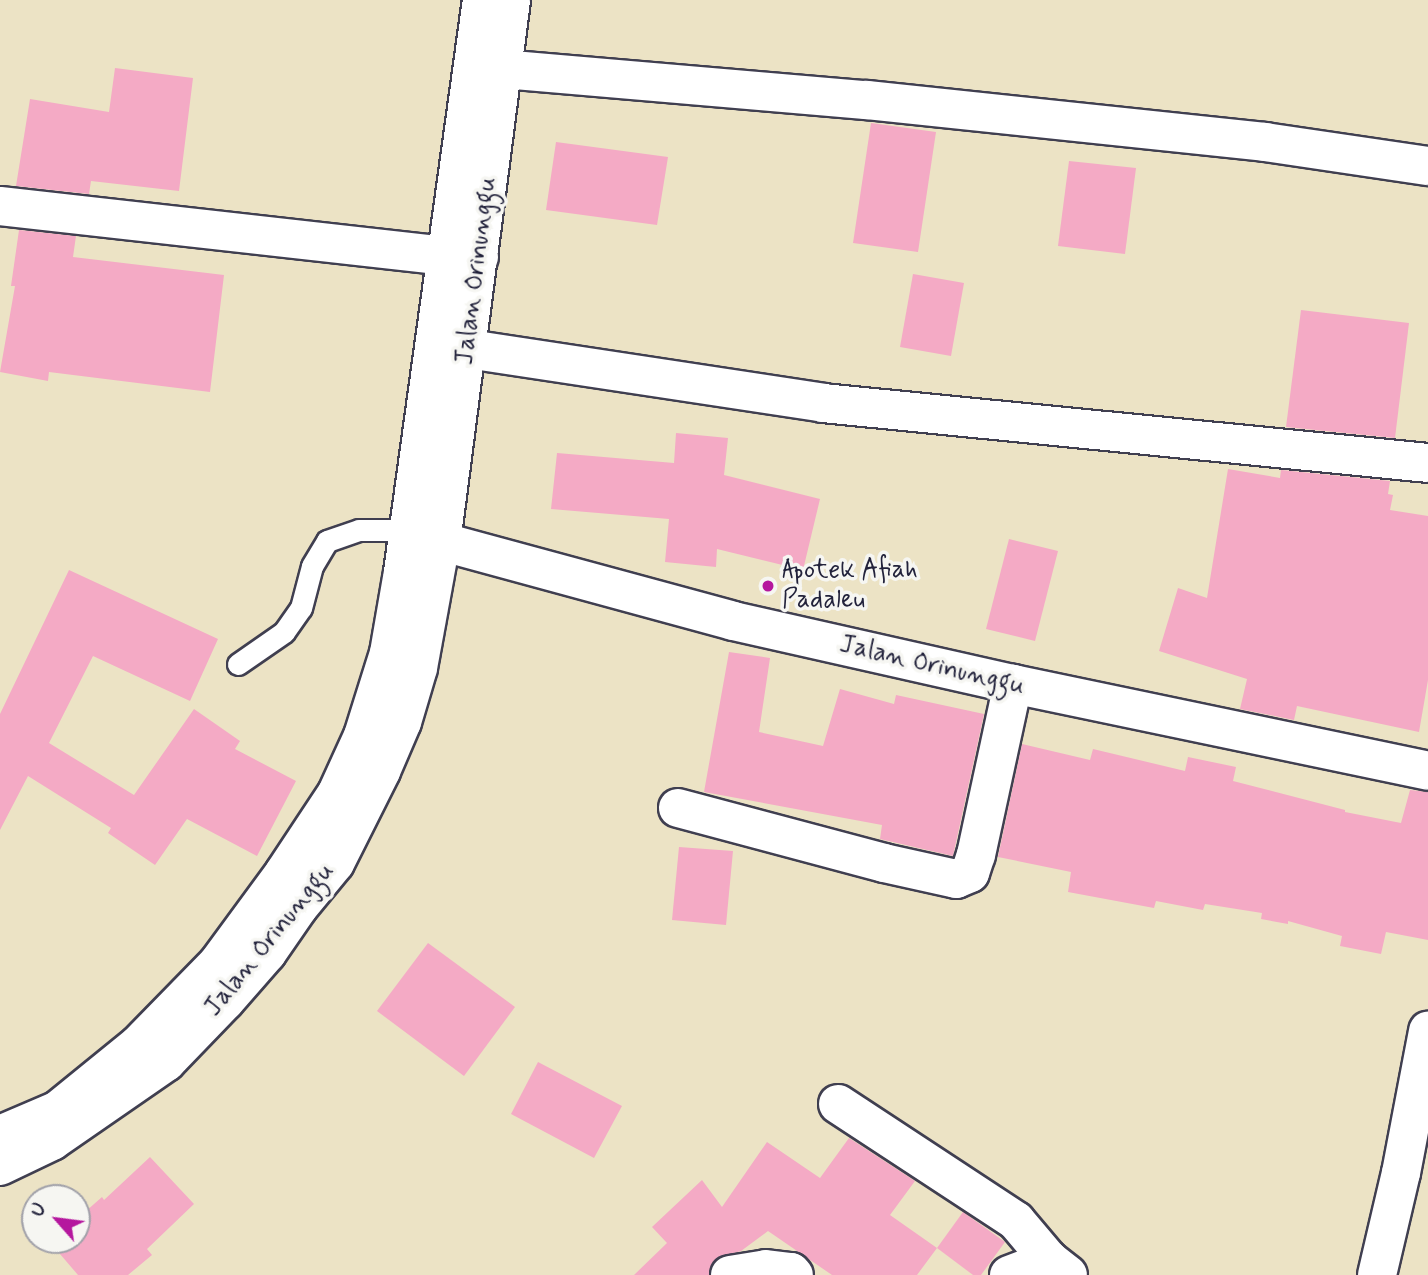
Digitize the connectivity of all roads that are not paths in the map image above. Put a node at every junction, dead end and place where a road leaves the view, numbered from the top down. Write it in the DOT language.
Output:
graph roads {
  1 [pos="482,0"];
  2 [pos="511,0"];
  3 [pos="502,69"];
  4 [pos="1428,166"];
  5 [pos="0,206"];
  6 [pos="463,257"];
  7 [pos="468,349"];
  8 [pos="1428,463"];
  9 [pos="419,535"];
  10 [pos="238,664"];
  11 [pos="1013,684"];
  12 [pos="1428,771"];
  13 [pos="678,808"];
  14 [pos="1428,1031"];
  15 [pos="838,1104"];
  16 [pos="0,1135"];
  17 [pos="0,1166"];
  18 [pos="1058,1268"];
  19 [pos="730,1275"];
  20 [pos="794,1275"];
  21 [pos="1009,1275"];
  22 [pos="1377,1275"];
  1 -- 6 [label="street, Jalan Orinunggu"];
  2 -- 3 [label="street, Jalan Orinunggu"];
  3 -- 4 [label="street"];
  3 -- 6 [label="street, Jalan Orinunggu"];
  5 -- 6 [label="street"];
  6 -- 7 [label="street, Jalan Orinunggu"];
  6 -- 9 [label="street, Jalan Orinunggu"];
  7 -- 8 [label="street"];
  7 -- 9 [label="street, Jalan Orinunggu"];
  9 -- 10 [label="lane"];
  9 -- 11 [label="street, Jalan Orinunggu"];
  9 -- 16 [label="street, Jalan Orinunggu"];
  9 -- 17 [label="street, Jalan Orinunggu"];
  11 -- 12 [label="street, Jalan Orinunggu"];
  11 -- 13 [label="street"];
  14 -- 22 [label="street"];
  15 -- 18 [label="street"];
  18 -- 21 [label="street"];
  19 -- 20 [label="street"];
}
